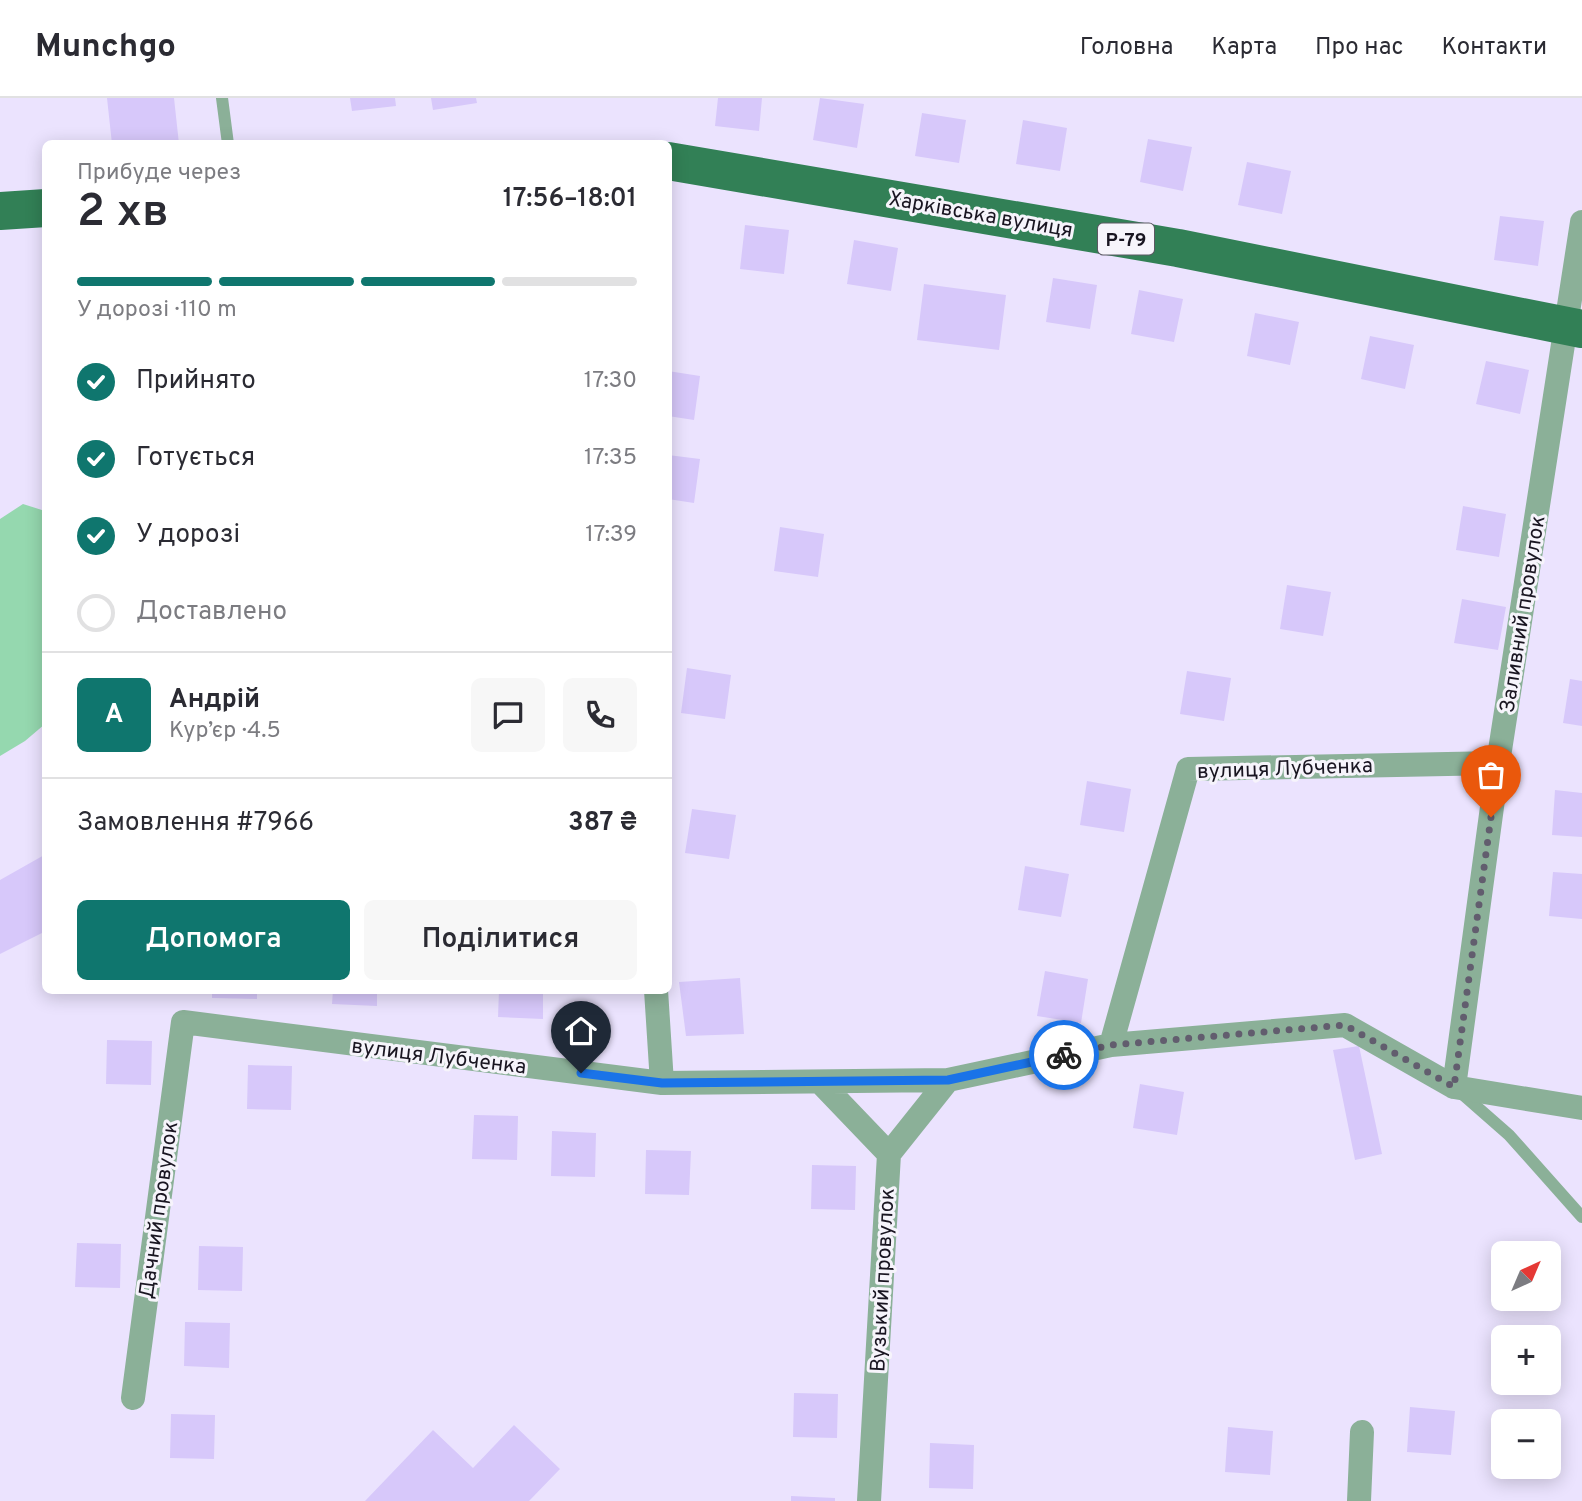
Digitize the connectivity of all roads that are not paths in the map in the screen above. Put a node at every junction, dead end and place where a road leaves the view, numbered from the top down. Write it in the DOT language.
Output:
graph roads {
  1 [pos="222,98"];
  2 [pos="227,140"];
  3 [pos="672,162"];
  4 [pos="42,208"];
  5 [pos="0,211"];
  6 [pos="1582,222"];
  7 [pos="1575,327"];
  8 [pos="1498,763"];
  9 [pos="656,994"];
  10 [pos="183,1022"];
  11 [pos="1111,1045"];
  12 [pos="948,1080"];
  13 [pos="820,1082"];
  14 [pos="662,1083"];
  15 [pos="1454,1087"];
  16 [pos="1582,1108"];
  17 [pos="889,1154"];
  18 [pos="1582,1217"];
  19 [pos="133,1398"];
  20 [pos="1362,1432"];
  21 [pos="869,1501"];
  22 [pos="1359,1501"];
  1 -- 2 [label="lane"];
  3 -- 7 [label="main road, Харківська вулиця / Р-79"];
  4 -- 5 [label="main road"];
  6 -- 7 [label="street, Заливний провулок"];
  7 -- 8 [label="street, Заливний провулок"];
  8 -- 11 [label="street, вулиця Лубченка"];
  8 -- 15 [label="street, Заливний провулок"];
  9 -- 14 [label="street"];
  10 -- 14 [label="street, вулиця Лубченка"];
  10 -- 19 [label="street, Дачний провулок"];
  11 -- 12 [label="street, вулиця Лубченка"];
  11 -- 15 [label="street, вулиця Лубченка"];
  12 -- 13 [label="street, вулиця Лубченка"];
  12 -- 17 [label="street"];
  13 -- 14 [label="street, вулиця Лубченка"];
  13 -- 17 [label="street"];
  15 -- 16 [label="street"];
  15 -- 18 [label="lane"];
  17 -- 21 [label="street, Вузький провулок"];
  20 -- 22 [label="street"];
}
